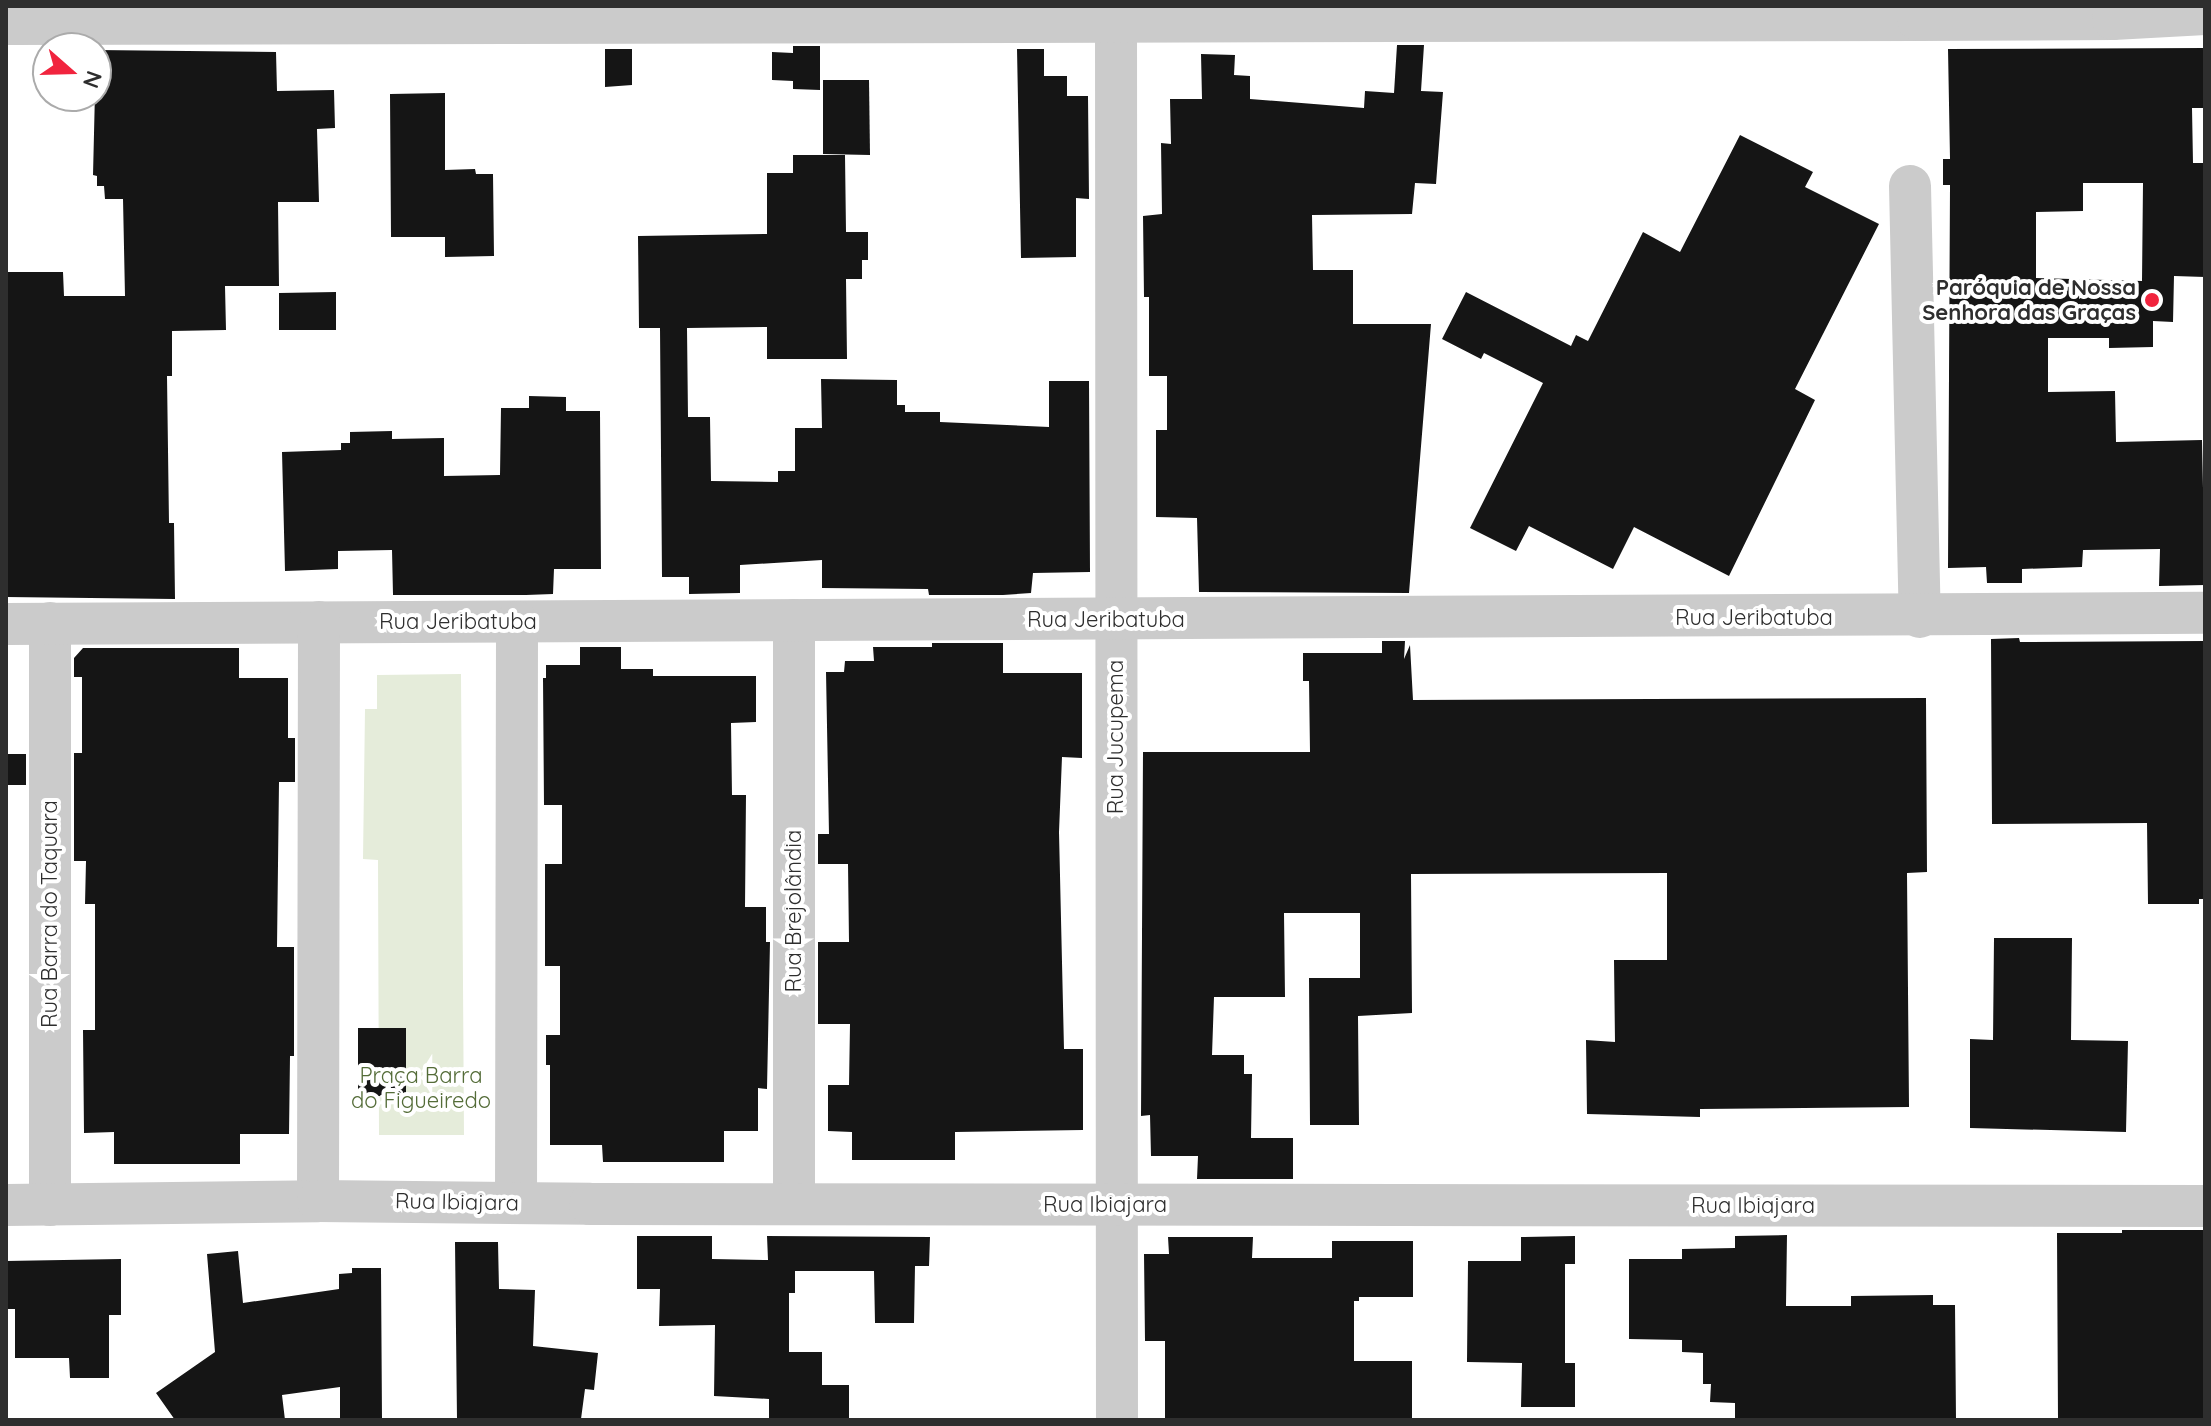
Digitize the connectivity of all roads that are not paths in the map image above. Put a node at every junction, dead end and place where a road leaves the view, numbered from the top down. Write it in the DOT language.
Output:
graph roads {
  1 [pos="1116,14"];
  2 [pos="2205,14"];
  3 [pos="6,24"];
  4 [pos="1910,186"];
  5 [pos="2205,613"];
  6 [pos="1920,617"];
  7 [pos="794,620"];
  8 [pos="1116,620"];
  9 [pos="319,622"];
  10 [pos="517,622"];
  11 [pos="50,623"];
  12 [pos="6,624"];
  13 [pos="318,1201"];
  14 [pos="516,1203"];
  15 [pos="794,1203"];
  16 [pos="6,1205"];
  17 [pos="50,1205"];
  18 [pos="1118,1206"];
  19 [pos="2205,1206"];
  20 [pos="1117,1420"];
  1 -- 2 [label="street"];
  1 -- 3 [label="street"];
  1 -- 8 [label="street, Rua Jucupema"];
  4 -- 6 [label="street"];
  5 -- 6 [label="street, Rua Jeribatuba"];
  6 -- 8 [label="street, Rua Jeribatuba"];
  7 -- 8 [label="street, Rua Jeribatuba"];
  7 -- 10 [label="street, Rua Jeribatuba"];
  7 -- 15 [label="street, Rua Brejolândia"];
  8 -- 18 [label="street, Rua Jucupema"];
  9 -- 10 [label="street, Rua Jeribatuba"];
  9 -- 11 [label="street, Rua Jeribatuba"];
  9 -- 13 [label="street"];
  10 -- 14 [label="street"];
  11 -- 12 [label="street, Rua Jeribatuba"];
  11 -- 17 [label="street, Rua Barra do Taquara"];
  13 -- 14 [label="street, Rua Ibiajara"];
  13 -- 17 [label="street, Rua Ibiajara"];
  14 -- 15 [label="street, Rua Ibiajara"];
  15 -- 18 [label="street, Rua Ibiajara"];
  16 -- 17 [label="street, Rua Ibiajara"];
  18 -- 19 [label="street, Rua Ibiajara"];
  18 -- 20 [label="street, Rua Jucupema"];
}
